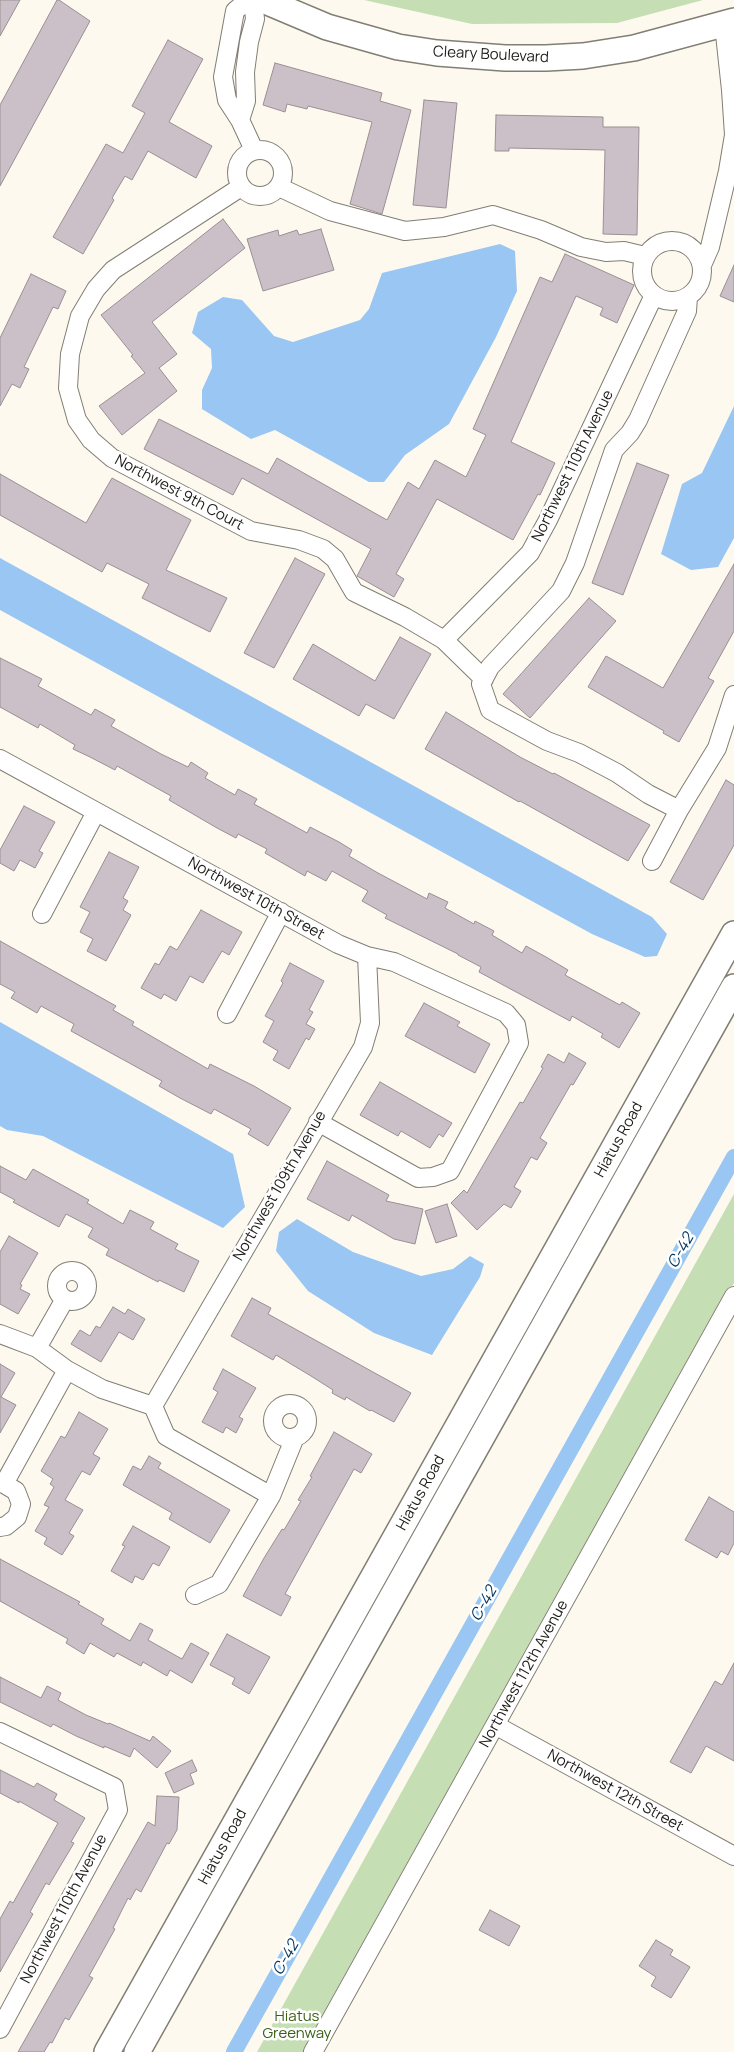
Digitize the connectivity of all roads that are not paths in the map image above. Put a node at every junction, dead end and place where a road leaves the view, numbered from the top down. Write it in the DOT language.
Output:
graph roads {
  1 [pos="248,0"];
  2 [pos="253,0"];
  3 [pos="263,0"];
  4 [pos="731,23"];
  5 [pos="240,120"];
  6 [pos="734,134"];
  7 [pos="254,150"];
  8 [pos="241,187"];
  9 [pos="279,187"];
  10 [pos="646,256"];
  11 [pos="702,265"];
  12 [pos="654,295"];
  13 [pos="688,297"];
  14 [pos="444,640"];
  15 [pos="484,679"];
  16 [pos="734,696"];
  17 [pos="0,760"];
  18 [pos="679,810"];
  19 [pos="96,812"];
  20 [pos="652,861"];
  21 [pos="281,912"];
  22 [pos="42,914"];
  23 [pos="734,934"];
  24 [pos="367,956"];
  25 [pos="734,987"];
  26 [pos="227,1014"];
  27 [pos="318,1122"];
  28 [pos="734,1296"];
  29 [pos="65,1299"];
  30 [pos="0,1334"];
  31 [pos="37,1348"];
  32 [pos="67,1370"];
  33 [pos="153,1406"];
  34 [pos="295,1437"];
  35 [pos="2,1484"];
  36 [pos="271,1496"];
  37 [pos="0,1526"];
  38 [pos="195,1595"];
  39 [pos="495,1725"];
  40 [pos="0,1732"];
  41 [pos="734,1856"];
  42 [pos="0,2029"];
  43 [pos="107,2052"];
  44 [pos="137,2052"];
  45 [pos="313,2052"];
  1 -- 5 [label="street"];
  2 -- 5 [label="street"];
  3 -- 4 [label="main road, Cleary Boulevard"];
  4 -- 6 [label="street"];
  5 -- 7 [label="street"];
  6 -- 11 [label="street"];
  7 -- 8 [label="street"];
  7 -- 9 [label="street"];
  8 -- 9 [label="street"];
  8 -- 14 [label="street, Northwest 9th Court"];
  9 -- 10 [label="street"];
  10 -- 11 [label="street"];
  10 -- 12 [label="street"];
  11 -- 13 [label="street"];
  12 -- 13 [label="street"];
  12 -- 14 [label="street, Northwest 110th Avenue"];
  13 -- 15 [label="street"];
  14 -- 15 [label="street, Northwest 9th Court"];
  15 -- 18 [label="street"];
  16 -- 18 [label="street"];
  17 -- 19 [label="street, Northwest 10th Street"];
  18 -- 20 [label="street"];
  19 -- 21 [label="street, Northwest 10th Street"];
  19 -- 22 [label="street"];
  21 -- 24 [label="street, Northwest 10th Street"];
  21 -- 26 [label="street"];
  23 -- 43 [label="main road, Hiatus Road"];
  24 -- 27 [label="street, Northwest 109th Avenue"];
  24 -- 27 [label="street, Northwest 10th Street"];
  25 -- 44 [label="main road, Hiatus Road"];
  27 -- 33 [label="street, Northwest 109th Avenue"];
  28 -- 39 [label="street, Northwest 112th Avenue"];
  29 -- 31 [label="street"];
  30 -- 31 [label="street"];
  31 -- 32 [label="street"];
  32 -- 33 [label="street"];
  32 -- 35 [label="street"];
  33 -- 36 [label="street"];
  34 -- 36 [label="street"];
  35 -- 37 [label="street"];
  36 -- 38 [label="street"];
  39 -- 41 [label="street, Northwest 12th Street"];
  39 -- 45 [label="street, Northwest 112th Avenue"];
  40 -- 42 [label="street, Northwest 110th Avenue"];
}
